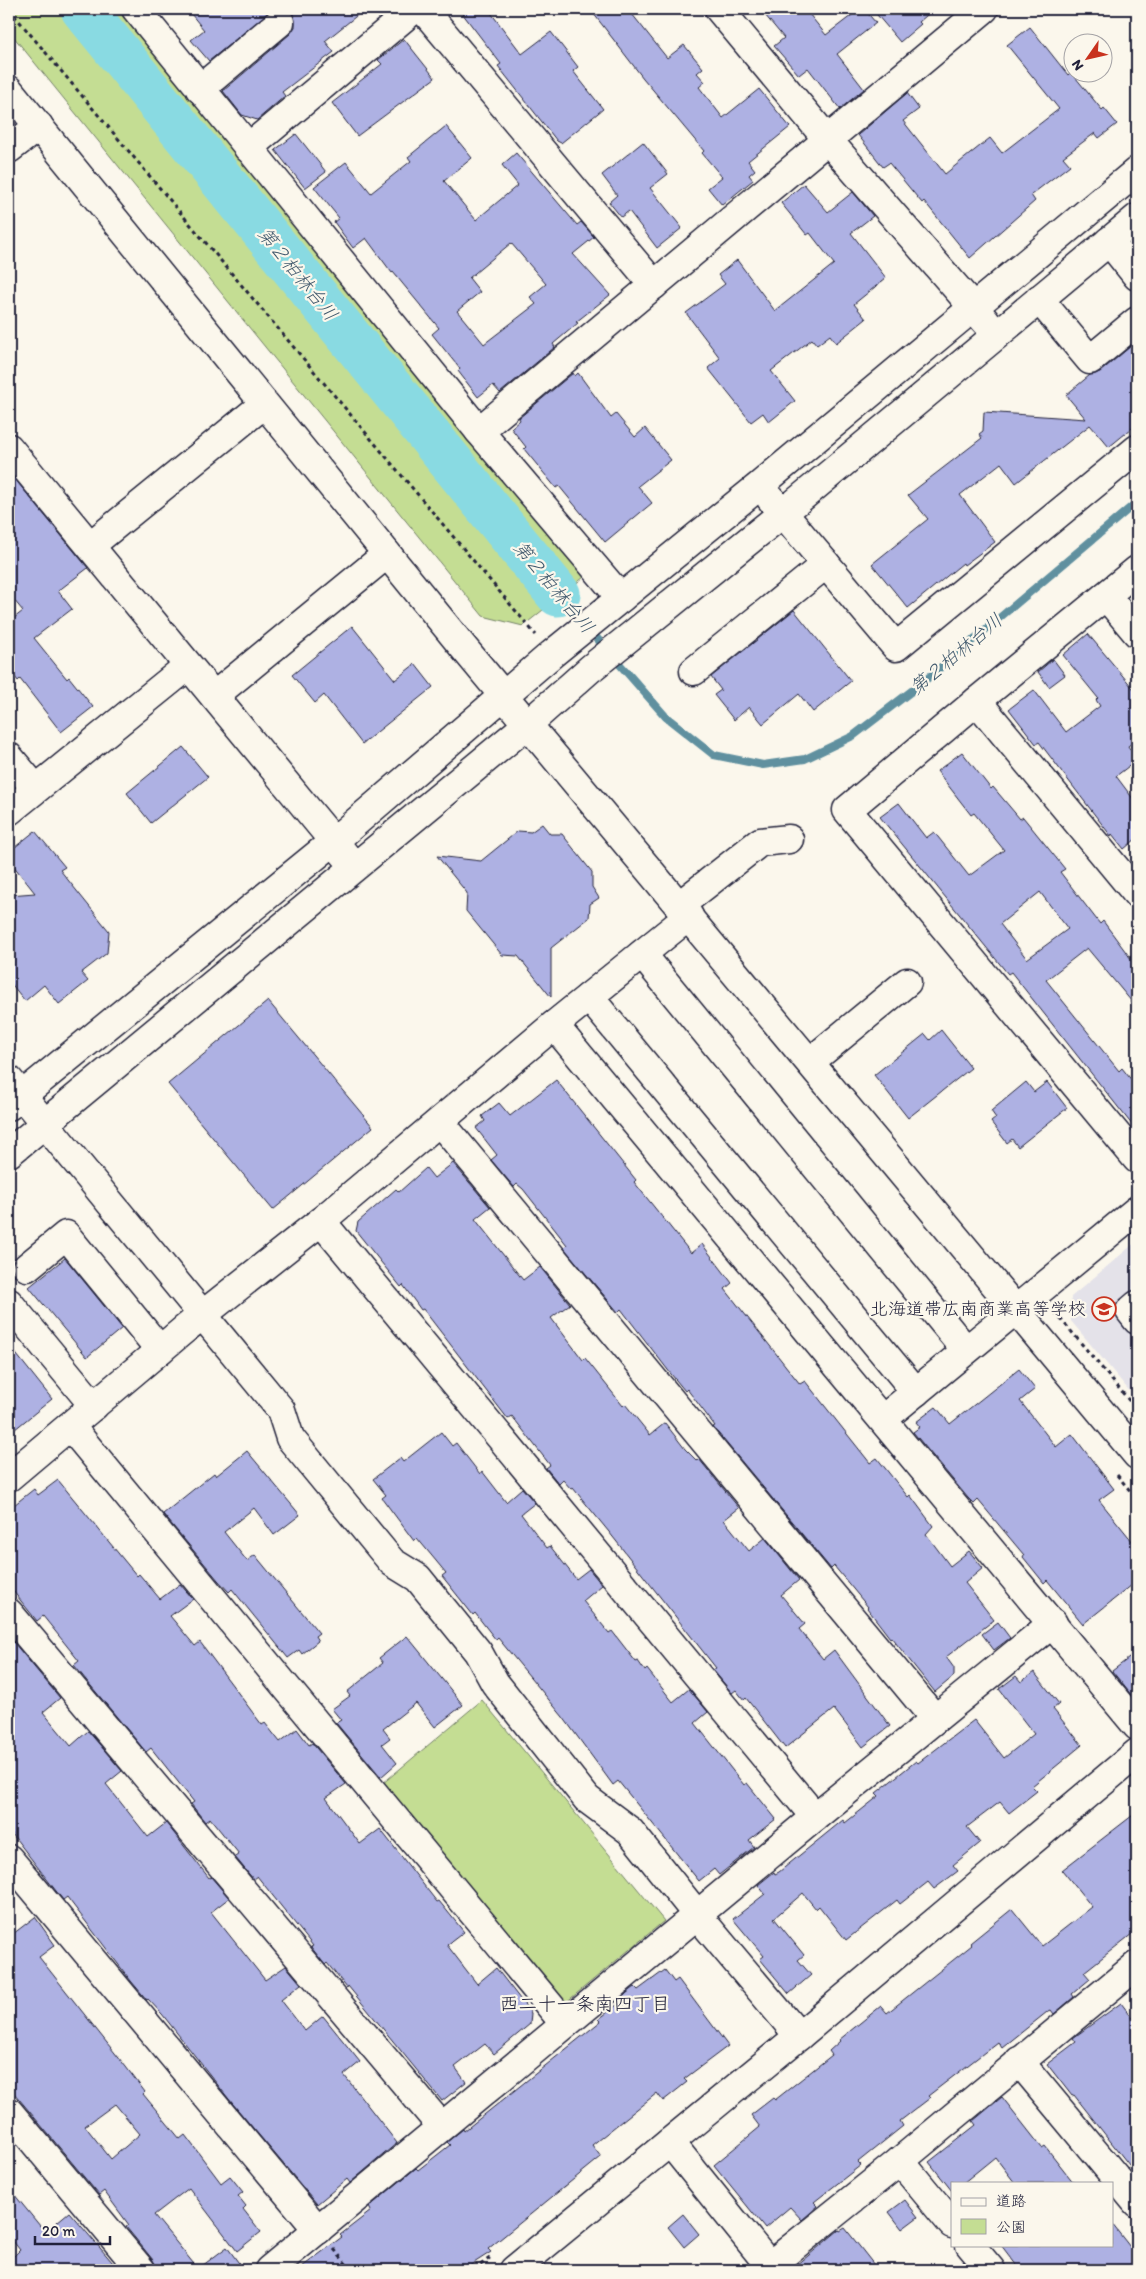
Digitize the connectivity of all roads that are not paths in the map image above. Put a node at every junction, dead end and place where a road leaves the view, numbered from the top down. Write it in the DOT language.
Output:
graph roads {
  1 [pos="136,9"];
  2 [pos="414,9"];
  3 [pos="423,9"];
  4 [pos="719,9"];
  5 [pos="984,9"];
  6 [pos="280,22"];
  7 [pos="200,88"];
  8 [pos="9,90"];
  9 [pos="39,126"];
  10 [pos="826,139"];
  11 [pos="248,148"];
  12 [pos="9,149"];
  13 [pos="1137,171"];
  14 [pos="1137,218"];
  15 [pos="1109,241"];
  16 [pos="1137,276"];
  17 [pos="654,284"];
  18 [pos="1039,299"];
  19 [pos="973,308"];
  20 [pos="1137,321"];
  21 [pos="996,334"];
  22 [pos="264,404"];
  23 [pos="479,431"];
  24 [pos="9,448"];
  25 [pos="1137,449"];
  26 [pos="760,486"];
  27 [pos="783,513"];
  28 [pos="90,545"];
  29 [pos="387,554"];
  30 [pos="826,564"];
  31 [pos="1137,570"];
  32 [pos="1106,596"];
  33 [pos="614,604"];
  34 [pos="1137,633"];
  35 [pos="188,666"];
  36 [pos="694,672"];
  37 [pos="504,695"];
  38 [pos="214,696"];
  39 [pos="977,701"];
  40 [pos="528,724"];
  41 [pos="9,757"];
  42 [pos="35,788"];
  43 [pos="9,811"];
  44 [pos="789,839"];
  45 [pos="334,841"];
  46 [pos="354,866"];
  47 [pos="1137,894"];
  48 [pos="684,910"];
  49 [pos="642,954"];
  50 [pos="907,982"];
  51 [pos="589,997"];
  52 [pos="554,1025"];
  53 [pos="810,1062"];
  54 [pos="13,1094"];
  55 [pos="440,1122"];
  56 [pos="44,1124"];
  57 [pos="9,1153"];
  58 [pos="1137,1159"];
  59 [pos="1137,1210"];
  60 [pos="321,1221"];
  61 [pos="27,1267"];
  62 [pos="9,1303"];
  63 [pos="1137,1305"];
  64 [pos="1016,1309"];
  65 [pos="204,1315"];
  66 [pos="1137,1320"];
  67 [pos="160,1350"];
  68 [pos="966,1350"];
  69 [pos="916,1392"];
  70 [pos="94,1406"];
  71 [pos="883,1419"];
  72 [pos="70,1426"];
  73 [pos="1137,1455"];
  74 [pos="9,1477"];
  75 [pos="9,1613"];
  76 [pos="1053,1624"];
  77 [pos="935,1719"];
  78 [pos="1137,1726"];
  79 [pos="1137,1753"];
  80 [pos="815,1817"];
  81 [pos="9,1859"];
  82 [pos="698,1916"];
  83 [pos="1136,1967"];
  84 [pos="565,2024"];
  85 [pos="799,2036"];
  86 [pos="1019,2061"];
  87 [pos="9,2112"];
  88 [pos="441,2126"];
  89 [pos="670,2142"];
  90 [pos="900,2161"];
  91 [pos="1137,2202"];
  92 [pos="951,2223"];
  93 [pos="318,2230"];
  94 [pos="971,2246"];
  95 [pos="506,2261"];
  96 [pos="769,2269"];
  97 [pos="141,2270"];
  98 [pos="269,2270"];
  99 [pos="991,2270"];
  1 -- 7 [label="street"];
  2 -- 11 [label="street"];
  3 -- 17 [label="street"];
  4 -- 10 [label="street"];
  5 -- 10 [label="street"];
  6 -- 7 [label="street"];
  7 -- 11 [label="street"];
  8 -- 9 [label="street"];
  9 -- 12 [label="street"];
  9 -- 22 [label="street"];
  10 -- 17 [label="street"];
  10 -- 19 [label="street"];
  11 -- 23 [label="street"];
  13 -- 19 [label="street"];
  14 -- 15 [label="street"];
  15 -- 16 [label="street"];
  15 -- 18 [label="street"];
  17 -- 23 [label="street"];
  18 -- 20 [label="street"];
  18 -- 21 [label="street"];
  19 -- 21 [label="street"];
  19 -- 26 [label="street"];
  21 -- 27 [label="street"];
  22 -- 28 [label="street"];
  22 -- 29 [label="street"];
  23 -- 33 [label="street"];
  24 -- 28 [label="street"];
  25 -- 30 [label="street"];
  26 -- 27 [label="street"];
  26 -- 33 [label="street"];
  27 -- 30 [label="street"];
  27 -- 40 [label="street"];
  28 -- 35 [label="street"];
  29 -- 37 [label="street"];
  29 -- 38 [label="street"];
  30 -- 36 [label="street"];
  31 -- 32 [label="street"];
  32 -- 34 [label="street"];
  32 -- 39 [label="street"];
  33 -- 37 [label="street"];
  35 -- 38 [label="street"];
  35 -- 42 [label="street"];
  37 -- 40 [label="street"];
  37 -- 45 [label="street"];
  38 -- 45 [label="street"];
  39 -- 47 [label="street"];
  39 -- 58 [label="street"];
  40 -- 46 [label="street"];
  40 -- 48 [label="street"];
  41 -- 42 [label="street"];
  42 -- 43 [label="street"];
  44 -- 48 [label="street"];
  45 -- 46 [label="street"];
  45 -- 54 [label="street"];
  46 -- 56 [label="street"];
  48 -- 49 [label="street"];
  48 -- 53 [label="street"];
  49 -- 51 [label="street"];
  49 -- 68 [label="street"];
  50 -- 53 [label="street"];
  51 -- 52 [label="street"];
  51 -- 69 [label="street"];
  52 -- 55 [label="street"];
  52 -- 71 [label="street"];
  53 -- 64 [label="street"];
  54 -- 56 [label="street"];
  55 -- 60 [label="street"];
  55 -- 77 [label="street"];
  56 -- 57 [label="street"];
  56 -- 65 [label="street"];
  59 -- 64 [label="street"];
  60 -- 65 [label="street"];
  60 -- 80 [label="street"];
  61 -- 67 [label="street"];
  62 -- 70 [label="street"];
  63 -- 66 [label="street"];
  64 -- 68 [label="street"];
  64 -- 73 [label="street"];
  65 -- 67 [label="street"];
  65 -- 82 [label="street"];
  67 -- 70 [label="street"];
  68 -- 69 [label="street"];
  69 -- 71 [label="street"];
  70 -- 72 [label="street"];
  71 -- 76 [label="street"];
  72 -- 74 [label="street"];
  72 -- 84 [label="street"];
  75 -- 88 [label="street"];
  76 -- 77 [label="street"];
  76 -- 78 [label="street"];
  77 -- 80 [label="street"];
  79 -- 85 [label="street"];
  80 -- 82 [label="street"];
  81 -- 93 [label="street"];
  82 -- 84 [label="street"];
  82 -- 85 [label="street"];
  83 -- 86 [label="street"];
  84 -- 88 [label="street"];
  85 -- 89 [label="street"];
  86 -- 90 [label="street"];
  86 -- 91 [label="street"];
  87 -- 97 [label="street"];
  88 -- 93 [label="street"];
  89 -- 95 [label="street"];
  89 -- 96 [label="street"];
  90 -- 92 [label="street"];
  90 -- 96 [label="street"];
  93 -- 98 [label="street"];
  94 -- 99 [label="street"];
}
